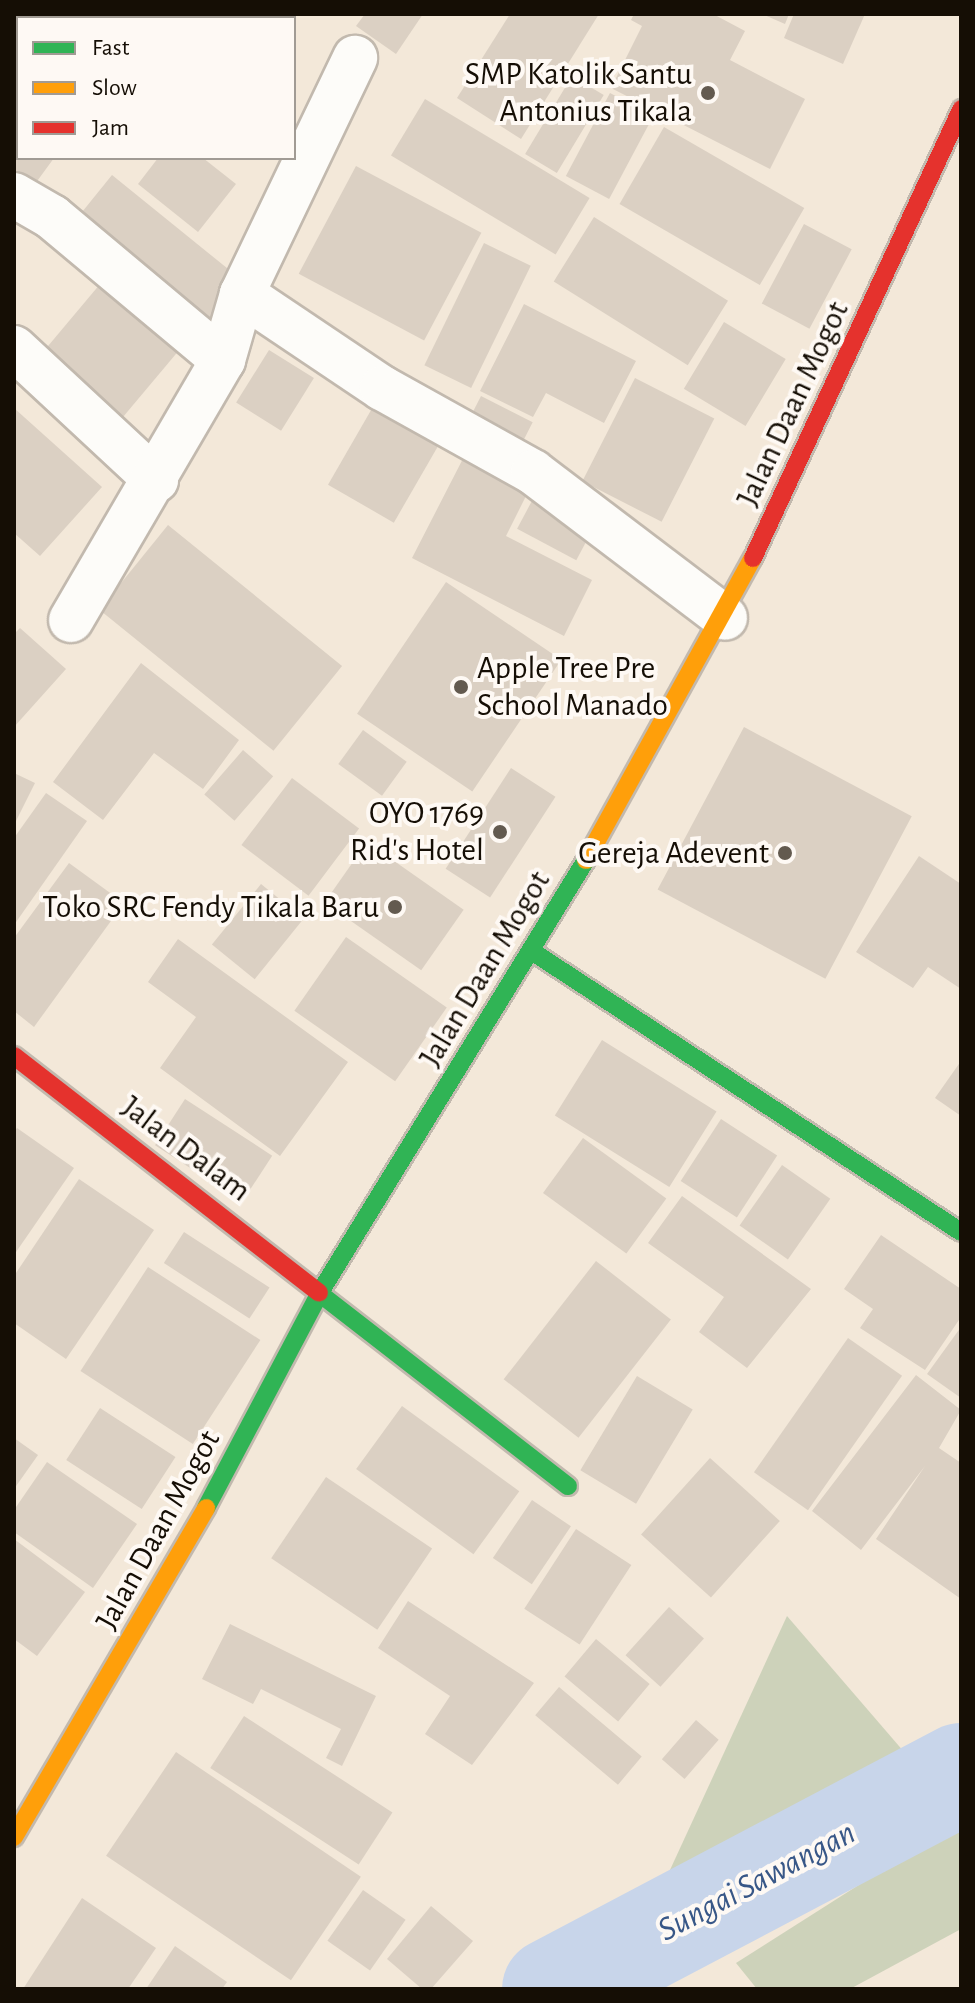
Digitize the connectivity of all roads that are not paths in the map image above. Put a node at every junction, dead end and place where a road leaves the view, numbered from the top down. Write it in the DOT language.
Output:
graph roads {
  1 [pos="355,58"];
  2 [pos="961,109"];
  3 [pos="14,195"];
  4 [pos="242,294"];
  5 [pos="14,348"];
  6 [pos="223,360"];
  7 [pos="156,480"];
  8 [pos="725,618"];
  9 [pos="71,620"];
  10 [pos="533,952"];
  11 [pos="14,1056"];
  12 [pos="961,1232"];
  13 [pos="322,1289"];
  14 [pos="568,1486"];
  15 [pos="14,1837"];
  1 -- 4 [label="street"];
  2 -- 8 [label="main road, Jalan Daan Mogot"];
  3 -- 6 [label="street"];
  4 -- 6 [label="street"];
  4 -- 8 [label="street"];
  5 -- 7 [label="street"];
  6 -- 7 [label="street"];
  7 -- 9 [label="street"];
  8 -- 10 [label="main road, Jalan Daan Mogot"];
  10 -- 12 [label="main road"];
  10 -- 13 [label="main road, Jalan Daan Mogot"];
  11 -- 13 [label="main road, Jalan Dalam"];
  13 -- 14 [label="main road, Jalan Dalam"];
  13 -- 15 [label="main road, Jalan Daan Mogot"];
}
